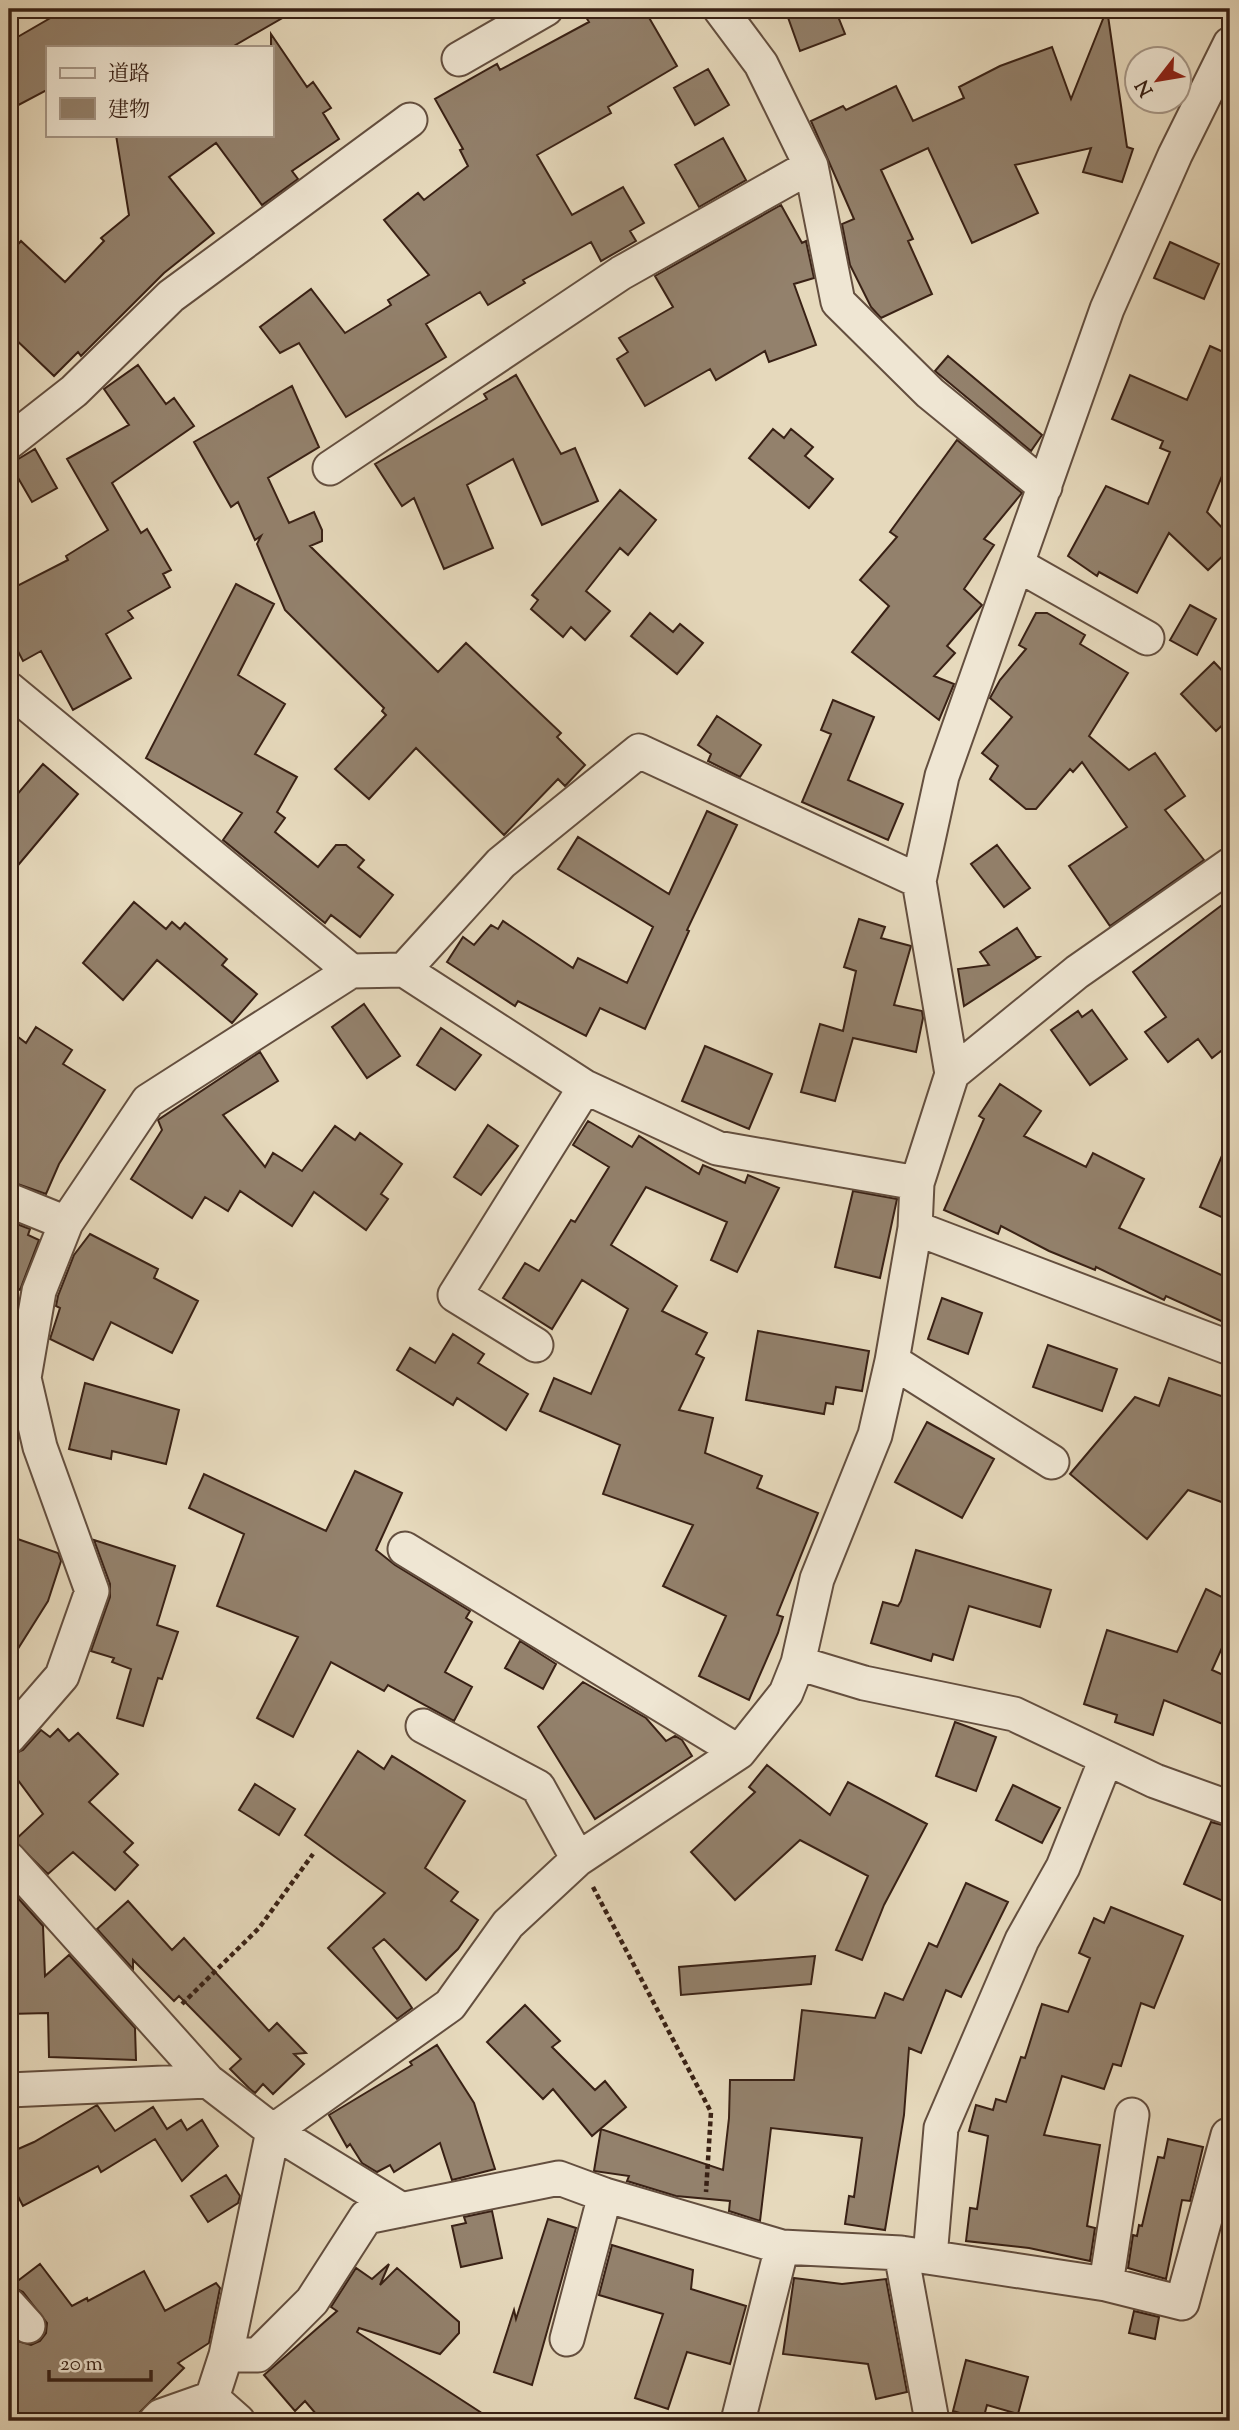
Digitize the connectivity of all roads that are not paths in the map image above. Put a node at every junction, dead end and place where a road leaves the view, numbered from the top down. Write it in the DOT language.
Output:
graph roads {
  1 [pos="547,9"];
  2 [pos="720,9"];
  3 [pos="1230,44"];
  4 [pos="459,59"];
  5 [pos="410,120"];
  6 [pos="811,166"];
  7 [pos="9,442"];
  8 [pos="330,467"];
  9 [pos="1045,486"];
  10 [pos="1018,565"];
  11 [pos="1147,638"];
  12 [pos="9,689"];
  13 [pos="1230,865"];
  14 [pos="919,881"];
  15 [pos="404,970"];
  16 [pos="351,971"];
  17 [pos="953,1074"];
  18 [pos="585,1087"];
  19 [pos="918,1183"];
  20 [pos="9,1200"];
  21 [pos="66,1223"];
  22 [pos="915,1228"];
  23 [pos="536,1345"];
  24 [pos="1230,1348"];
  25 [pos="892,1361"];
  26 [pos="17,1376"];
  27 [pos="1052,1462"];
  28 [pos="405,1549"];
  29 [pos="799,1663"];
  30 [pos="423,1726"];
  31 [pos="9,1737"];
  32 [pos="739,1752"];
  33 [pos="1106,1759"];
  34 [pos="1230,1808"];
  35 [pos="9,1859"];
  36 [pos="578,1859"];
  37 [pos="208,2081"];
  38 [pos="9,2090"];
  39 [pos="1132,2115"];
  40 [pos="273,2131"];
  41 [pos="1228,2135"];
  42 [pos="605,2195"];
  43 [pos="402,2210"];
  44 [pos="1219,2221"];
  45 [pos="782,2247"];
  46 [pos="916,2255"];
  47 [pos="1106,2284"];
  48 [pos="566,2339"];
  49 [pos="226,2355"];
  50 [pos="212,2398"];
  51 [pos="156,2421"];
  52 [pos="238,2421"];
  53 [pos="738,2421"];
  54 [pos="932,2421"];
  1 -- 4 [label="street"];
  2 -- 6 [label="street"];
  3 -- 9 [label="street"];
  5 -- 7 [label="street"];
  6 -- 8 [label="street"];
  6 -- 9 [label="street"];
  9 -- 10 [label="street"];
  10 -- 11 [label="street"];
  10 -- 14 [label="street"];
  12 -- 16 [label="street"];
  13 -- 17 [label="street"];
  14 -- 15 [label="street"];
  14 -- 17 [label="street"];
  15 -- 16 [label="street"];
  15 -- 18 [label="street"];
  16 -- 21 [label="street"];
  17 -- 19 [label="street"];
  18 -- 19 [label="street"];
  18 -- 23 [label="street"];
  19 -- 22 [label="street"];
  20 -- 21 [label="street"];
  21 -- 26 [label="street"];
  22 -- 24 [label="street"];
  22 -- 25 [label="street"];
  25 -- 27 [label="street"];
  25 -- 29 [label="street"];
  26 -- 31 [label="street"];
  28 -- 32 [label="street"];
  29 -- 32 [label="street"];
  29 -- 33 [label="street"];
  30 -- 36 [label="street"];
  32 -- 36 [label="street"];
  33 -- 34 [label="street"];
  33 -- 46 [label="street"];
  35 -- 37 [label="street"];
  36 -- 40 [label="street"];
  37 -- 38 [label="street"];
  37 -- 40 [label="street"];
  39 -- 47 [label="street"];
  40 -- 43 [label="street"];
  40 -- 49 [label="street"];
  41 -- 44 [label="street"];
  42 -- 43 [label="street"];
  42 -- 45 [label="street"];
  42 -- 48 [label="street"];
  43 -- 49 [label="street"];
  44 -- 47 [label="street"];
  45 -- 46 [label="street"];
  45 -- 53 [label="street"];
  46 -- 47 [label="street"];
  46 -- 54 [label="street"];
  49 -- 50 [label="street"];
  50 -- 51 [label="street"];
  50 -- 52 [label="street"];
}
